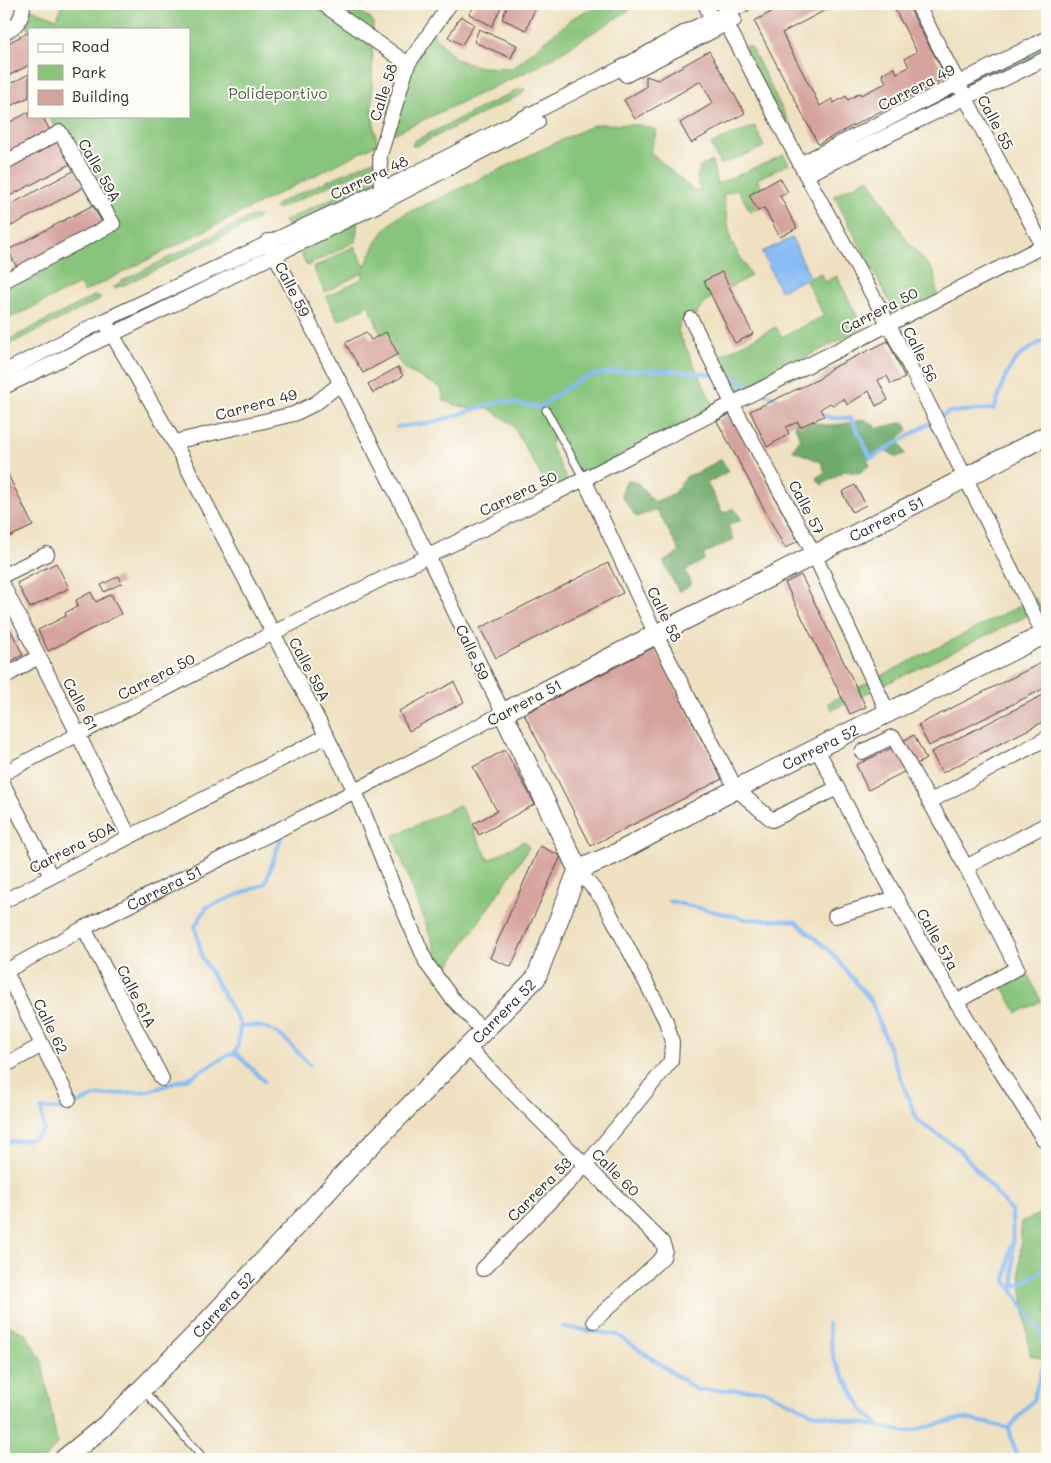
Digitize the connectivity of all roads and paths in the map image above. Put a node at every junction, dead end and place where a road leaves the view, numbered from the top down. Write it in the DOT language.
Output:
graph roads {
  1 [pos="323,4"];
  2 [pos="450,4"];
  3 [pos="705,4"];
  4 [pos="745,4"];
  5 [pos="917,4"];
  6 [pos="23,9"];
  7 [pos="722,13"];
  8 [pos="4,33"];
  9 [pos="1047,38"];
  10 [pos="1047,58"];
  11 [pos="408,64"];
  12 [pos="958,84"];
  13 [pos="966,99"];
  14 [pos="4,163"];
  15 [pos="806,168"];
  16 [pos="380,197"];
  17 [pos="272,248"];
  18 [pos="1046,248"];
  19 [pos="4,281"];
  20 [pos="691,319"];
  21 [pos="104,320"];
  22 [pos="888,323"];
  23 [pos="113,334"];
  24 [pos="4,372"];
  25 [pos="341,384"];
  26 [pos="4,387"];
  27 [pos="732,403"];
  28 [pos="546,410"];
  29 [pos="1047,435"];
  30 [pos="174,442"];
  31 [pos="966,478"];
  32 [pos="584,479"];
  33 [pos="47,554"];
  34 [pos="814,554"];
  35 [pos="428,556"];
  36 [pos="4,575"];
  37 [pos="4,587"];
  38 [pos="273,633"];
  39 [pos="655,633"];
  40 [pos="1046,636"];
  41 [pos="38,658"];
  42 [pos="4,677"];
  43 [pos="503,713"];
  44 [pos="888,713"];
  45 [pos="79,734"];
  46 [pos="327,736"];
  47 [pos="1047,738"];
  48 [pos="817,749"];
  49 [pos="862,752"];
  50 [pos="4,773"];
  51 [pos="4,786"];
  52 [pos="837,788"];
  53 [pos="736,790"];
  54 [pos="356,791"];
  55 [pos="929,802"];
  56 [pos="1047,824"];
  57 [pos="129,836"];
  58 [pos="966,867"];
  59 [pos="578,870"];
  60 [pos="51,876"];
  61 [pos="896,898"];
  62 [pos="4,901"];
  63 [pos="835,916"];
  64 [pos="84,928"];
  65 [pos="4,971"];
  66 [pos="956,1002"];
  67 [pos="484,1032"];
  68 [pos="42,1046"];
  69 [pos="468,1048"];
  70 [pos="671,1061"];
  71 [pos="4,1066"];
  72 [pos="162,1079"];
  73 [pos="69,1099"];
  74 [pos="1043,1139"];
  75 [pos="586,1164"];
  76 [pos="483,1269"];
  77 [pos="594,1321"];
  78 [pos="141,1388"];
  79 [pos="64,1459"];
  80 [pos="204,1459"];
  1 -- 11 [label="street"];
  2 -- 11 [label="street, Calle 58"];
  3 -- 7 [label="street"];
  4 -- 7 [label="street, Carrera 48"];
  5 -- 12 [label="street, Calle 55"];
  6 -- 8 [label="street"];
  7 -- 15 [label="street, Calle 56"];
  7 -- 16 [label="street, Carrera 48"];
  9 -- 12 [label="street, Carrera 49"];
  10 -- 13 [label="street, Carrera 49"];
  11 -- 16 [label="street, Calle 58"];
  12 -- 13 [label="street, Calle 55"];
  12 -- 15 [label="street, Carrera 49"];
  13 -- 15 [label="street, Carrera 49"];
  13 -- 18 [label="street, Calle 55"];
  14 -- 19 [label="street, Calle 59A"];
  15 -- 22 [label="street, Calle 56"];
  16 -- 17 [label="street, Carrera 48"];
  17 -- 21 [label="street, Carrera 48"];
  17 -- 23 [label="street, Carrera 48"];
  17 -- 25 [label="street, Calle 59"];
  18 -- 22 [label="street, Carrera 50"];
  20 -- 27 [label="street, Calle 57"];
  21 -- 23 [label="street, Calle 59A"];
  21 -- 24 [label="street, Carrera 48"];
  22 -- 27 [label="street, Carrera 50"];
  22 -- 31 [label="street, Calle 56"];
  23 -- 26 [label="street, Carrera 48"];
  23 -- 30 [label="street, Calle 59A"];
  25 -- 30 [label="street, Carrera 49"];
  25 -- 35 [label="street, Calle 59"];
  27 -- 32 [label="street, Carrera 50"];
  27 -- 34 [label="street, Calle 57"];
  28 -- 32 [label="lane, Calle 58"];
  29 -- 31 [label="main road, Carrera 51"];
  30 -- 38 [label="street, Calle 59A"];
  31 -- 34 [label="main road, Carrera 51"];
  31 -- 40 [label="street, Calle 56"];
  32 -- 35 [label="street, Carrera 50"];
  32 -- 39 [label="street, Calle 58"];
  33 -- 36 [label="street"];
  34 -- 39 [label="main road, Carrera 51"];
  34 -- 44 [label="street, Calle 57"];
  35 -- 38 [label="street, Carrera 50"];
  35 -- 43 [label="street, Calle 59"];
  37 -- 41 [label="street, Calle 61"];
  38 -- 45 [label="street, Carrera 50"];
  38 -- 46 [label="street, Calle 59A"];
  39 -- 43 [label="main road, Carrera 51"];
  39 -- 53 [label="street, Calle 58"];
  40 -- 44 [label="main road, Carrera 52"];
  41 -- 42 [label="street"];
  41 -- 45 [label="street, Calle 61"];
  43 -- 54 [label="street, Carrera 51"];
  43 -- 59 [label="main road, Calle 59"];
  44 -- 48 [label="main road, Carrera 52"];
  45 -- 50 [label="street, Carrera 50"];
  45 -- 57 [label="street, Calle 61"];
  46 -- 54 [label="street, Calle 59A"];
  46 -- 57 [label="street, Carrera 50A"];
  47 -- 55 [label="street"];
  48 -- 52 [label="street, Calle 57a"];
  48 -- 53 [label="main road, Carrera 52"];
  49 -- 55 [label="street"];
  51 -- 60 [label="street"];
  52 -- 53 [label="street, Calle 58"];
  52 -- 61 [label="street, Calle 57a"];
  53 -- 59 [label="main road, Carrera 52"];
  54 -- 64 [label="street, Carrera 51"];
  54 -- 67 [label="street, Calle 59A"];
  55 -- 58 [label="street"];
  56 -- 58 [label="street"];
  57 -- 60 [label="street, Carrera 50A"];
  58 -- 66 [label="street"];
  59 -- 67 [label="main road, Carrera 52"];
  59 -- 70 [label="street, Calle 59"];
  60 -- 62 [label="street, Carrera 50A"];
  61 -- 63 [label="street"];
  61 -- 66 [label="street, Calle 57a"];
  64 -- 65 [label="street, Carrera 51"];
  64 -- 72 [label="street, Calle 61A"];
  65 -- 68 [label="street, Calle 62"];
  66 -- 74 [label="street, Calle 57a"];
  67 -- 69 [label="main road, Carrera 52"];
  68 -- 71 [label="street"];
  68 -- 73 [label="street, Calle 62"];
  69 -- 75 [label="street, Calle 60"];
  69 -- 78 [label="main road, Carrera 52"];
  70 -- 75 [label="street, Carrera 53"];
  75 -- 76 [label="street, Carrera 53"];
  75 -- 77 [label="street, Calle 60"];
  78 -- 79 [label="main road, Carrera 52"];
  78 -- 80 [label="lane"];
}
